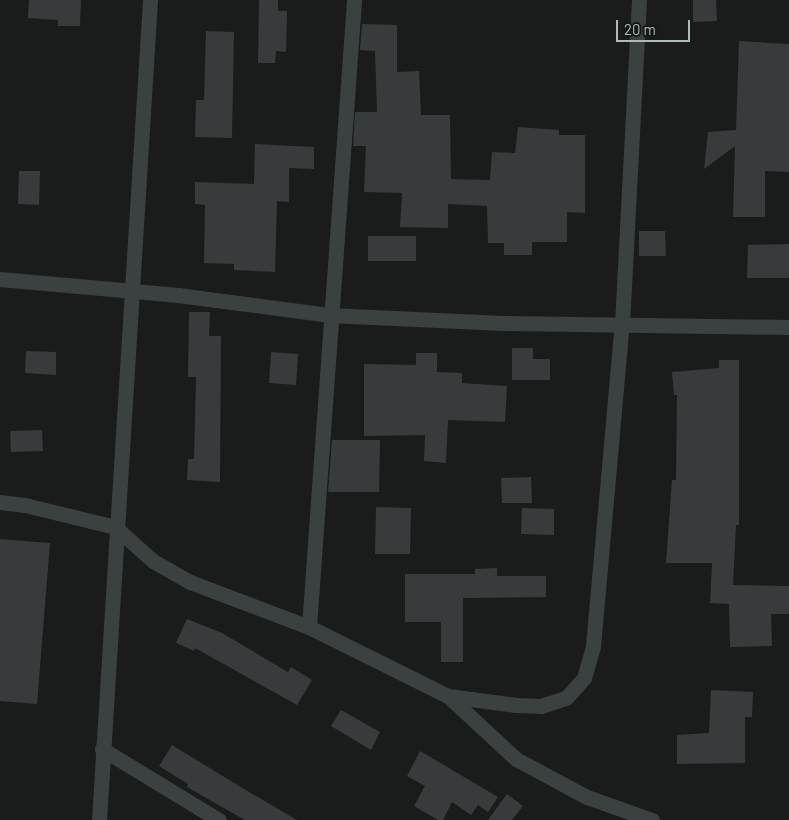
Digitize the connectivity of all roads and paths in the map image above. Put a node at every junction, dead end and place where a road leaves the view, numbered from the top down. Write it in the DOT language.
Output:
graph roads {
  1 [pos="150,0"];
  2 [pos="354,0"];
  3 [pos="638,0"];
  4 [pos="0,278"];
  5 [pos="131,290"];
  6 [pos="329,315"];
  7 [pos="622,324"];
  8 [pos="789,327"];
  9 [pos="0,502"];
  10 [pos="115,528"];
  11 [pos="309,627"];
  12 [pos="448,696"];
  13 [pos="102,749"];
  14 [pos="99,820"];
  15 [pos="219,820"];
  16 [pos="652,820"];
  1 -- 5 [label="street"];
  2 -- 6 [label="street"];
  3 -- 7 [label="street"];
  4 -- 5 [label="street"];
  5 -- 6 [label="street"];
  5 -- 10 [label="street"];
  6 -- 7 [label="street"];
  6 -- 11 [label="street"];
  7 -- 8 [label="street"];
  7 -- 12 [label="street"];
  9 -- 10 [label="street"];
  10 -- 11 [label="street"];
  10 -- 13 [label="street"];
  11 -- 12 [label="street"];
  12 -- 16 [label="street"];
  13 -- 14 [label="street"];
  13 -- 15 [label="street"];
}
